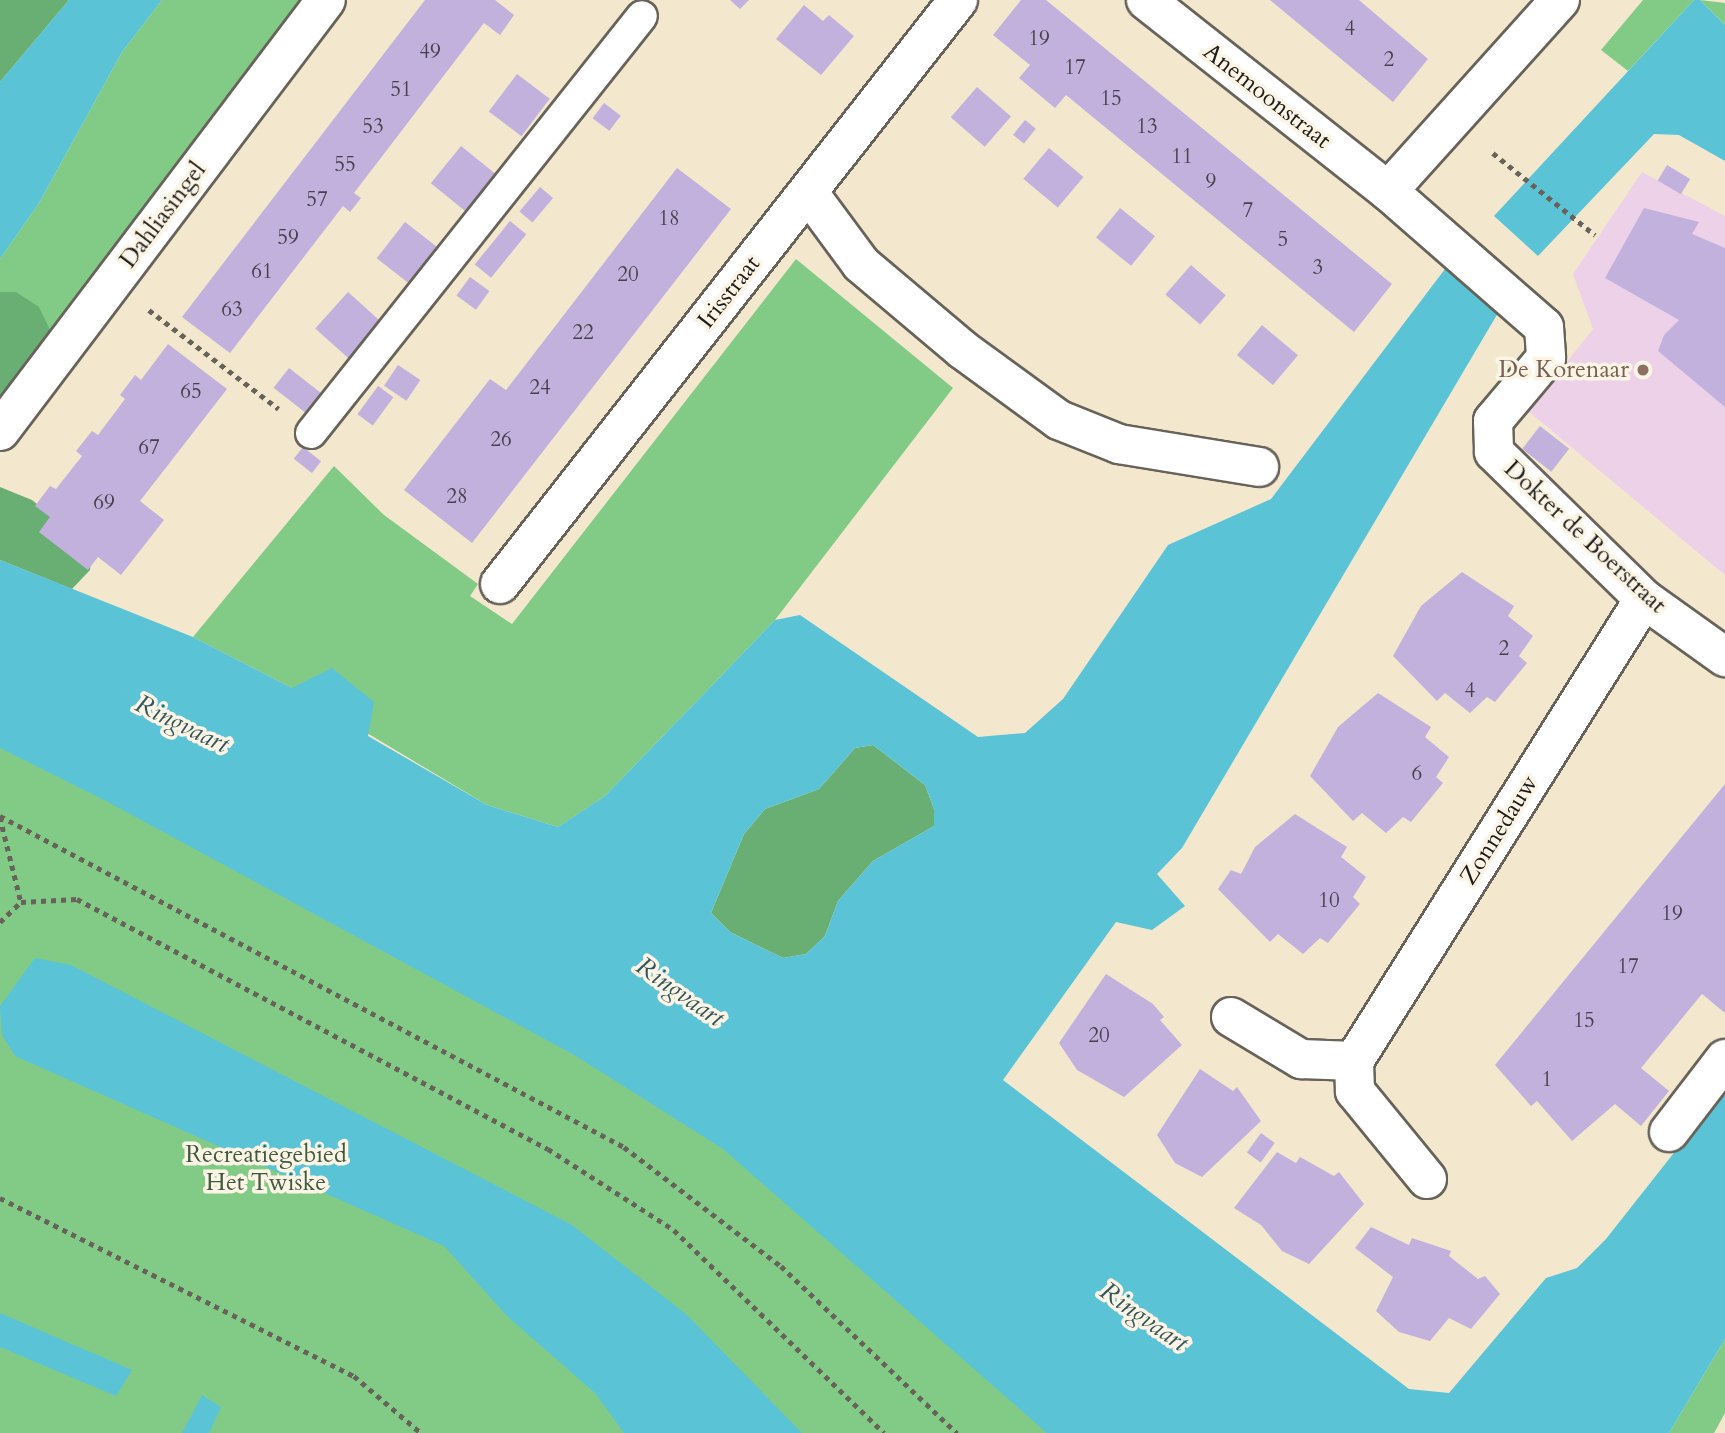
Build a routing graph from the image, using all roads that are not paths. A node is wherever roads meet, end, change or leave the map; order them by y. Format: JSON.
{"nodes":[{"id":1,"x":326,"y":0,"type":"edge"},
{"id":2,"x":958,"y":0,"type":"edge"},
{"id":3,"x":1146,"y":0,"type":"edge"},
{"id":4,"x":1560,"y":0,"type":"edge"},
{"id":5,"x":642,"y":16,"type":"dead end"},
{"id":6,"x":1388,"y":191,"type":"junction"},
{"id":7,"x":808,"y":192,"type":"junction"},
{"id":8,"x":0,"y":431,"type":"edge"},
{"id":9,"x":311,"y":433,"type":"road end"},
{"id":10,"x":1259,"y":467,"type":"dead end"},
{"id":11,"x":500,"y":584,"type":"dead end"},
{"id":12,"x":1644,"y":599,"type":"junction"},
{"id":13,"x":1725,"y":657,"type":"edge"},
{"id":14,"x":1231,"y":1017,"type":"dead end"},
{"id":15,"x":1725,"y":1059,"type":"edge"},
{"id":16,"x":1354,"y":1061,"type":"junction"},
{"id":17,"x":1669,"y":1132,"type":"dead end"},
{"id":18,"x":1427,"y":1179,"type":"dead end"}],
"edges":[{"from":1,"to":8,"type":"street","name":"Dahliasingel"},
{"from":2,"to":7,"type":"street","name":"Irisstraat"},
{"from":3,"to":6,"type":"street","name":"Anemoonstraat"},
{"from":4,"to":6,"type":"street"},
{"from":5,"to":9,"type":"lane"},
{"from":6,"to":12,"type":"street","name":"Dokter de Boerstraat"},
{"from":7,"to":10,"type":"street"},
{"from":7,"to":11,"type":"street","name":"Irisstraat"},
{"from":12,"to":13,"type":"street","name":"Dokter de Boerstraat"},
{"from":12,"to":16,"type":"street","name":"Zonnedauw"},
{"from":14,"to":16,"type":"street"},
{"from":15,"to":17,"type":"street"},
{"from":16,"to":18,"type":"street"}]}
